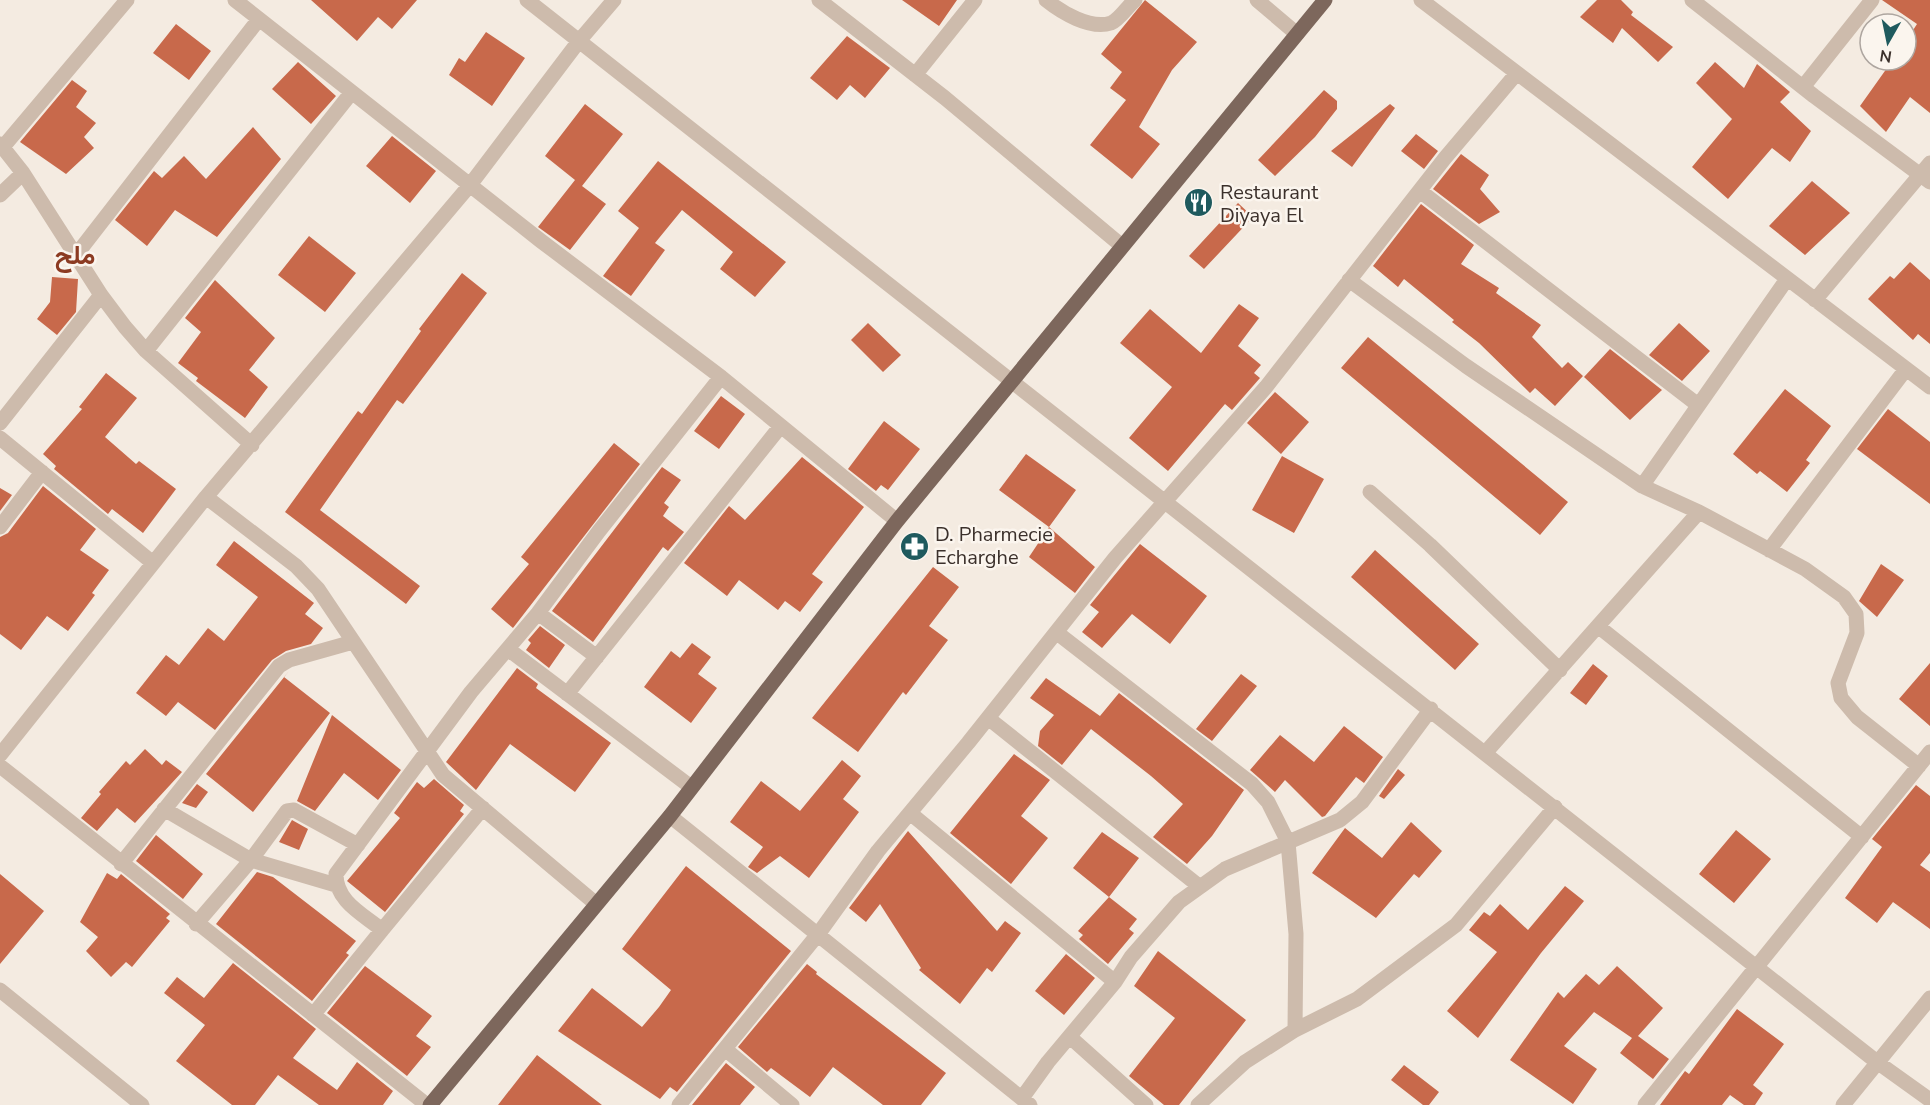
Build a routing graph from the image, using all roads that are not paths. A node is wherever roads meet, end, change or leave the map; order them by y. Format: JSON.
{"nodes":[{"id":1,"x":127,"y":0,"type":"edge"},
{"id":2,"x":235,"y":0,"type":"edge"},
{"id":3,"x":527,"y":0,"type":"edge"},
{"id":4,"x":614,"y":0,"type":"edge"},
{"id":5,"x":975,"y":0,"type":"edge"},
{"id":6,"x":1046,"y":0,"type":"edge"},
{"id":7,"x":1134,"y":0,"type":"edge"},
{"id":8,"x":1257,"y":0,"type":"edge"},
{"id":9,"x":1325,"y":0,"type":"edge"},
{"id":10,"x":1421,"y":0,"type":"edge"},
{"id":11,"x":1692,"y":0,"type":"edge"},
{"id":12,"x":1718,"y":0,"type":"edge"},
{"id":13,"x":1872,"y":0,"type":"edge"},
{"id":14,"x":822,"y":1,"type":"edge"},
{"id":15,"x":1708,"y":12,"type":"junction"},
{"id":16,"x":259,"y":19,"type":"junction"},
{"id":17,"x":1297,"y":34,"type":"junction"},
{"id":18,"x":579,"y":41,"type":"junction"},
{"id":19,"x":1517,"y":73,"type":"junction"},
{"id":20,"x":915,"y":75,"type":"junction"},
{"id":21,"x":1803,"y":87,"type":"junction"},
{"id":22,"x":352,"y":92,"type":"junction"},
{"id":23,"x":2,"y":145,"type":"edge"},
{"id":24,"x":23,"y":173,"type":"junction"},
{"id":25,"x":1927,"y":173,"type":"edge"},
{"id":26,"x":470,"y":185,"type":"junction"},
{"id":27,"x":1420,"y":190,"type":"junction"},
{"id":28,"x":0,"y":195,"type":"edge"},
{"id":29,"x":1122,"y":246,"type":"junction"},
{"id":30,"x":76,"y":255,"type":"junction"},
{"id":31,"x":1787,"y":279,"type":"junction"},
{"id":32,"x":1349,"y":280,"type":"junction"},
{"id":33,"x":101,"y":296,"type":"junction"},
{"id":34,"x":1815,"y":300,"type":"junction"},
{"id":35,"x":146,"y":351,"type":"junction"},
{"id":36,"x":1906,"y":369,"type":"junction"},
{"id":37,"x":721,"y":377,"type":"junction"},
{"id":38,"x":1014,"y":380,"type":"junction"},
{"id":39,"x":1930,"y":387,"type":"edge"},
{"id":40,"x":1698,"y":405,"type":"junction"},
{"id":41,"x":0,"y":423,"type":"edge"},
{"id":42,"x":780,"y":427,"type":"junction"},
{"id":43,"x":0,"y":438,"type":"edge"},
{"id":44,"x":252,"y":445,"type":"junction"},
{"id":45,"x":42,"y":472,"type":"junction"},
{"id":46,"x":1642,"y":486,"type":"junction"},
{"id":47,"x":1370,"y":492,"type":"dead end"},
{"id":48,"x":206,"y":497,"type":"junction"},
{"id":49,"x":1166,"y":500,"type":"junction"},
{"id":50,"x":1699,"y":512,"type":"junction"},
{"id":51,"x":897,"y":522,"type":"junction"},
{"id":52,"x":0,"y":527,"type":"edge"},
{"id":53,"x":1769,"y":549,"type":"junction"},
{"id":54,"x":153,"y":563,"type":"junction"},
{"id":55,"x":538,"y":613,"type":"junction"},
{"id":56,"x":1599,"y":627,"type":"junction"},
{"id":57,"x":1056,"y":632,"type":"junction"},
{"id":58,"x":353,"y":642,"type":"junction"},
{"id":59,"x":508,"y":649,"type":"junction"},
{"id":60,"x":597,"y":657,"type":"junction"},
{"id":61,"x":1560,"y":670,"type":"junction"},
{"id":62,"x":567,"y":694,"type":"junction"},
{"id":63,"x":1431,"y":710,"type":"junction"},
{"id":64,"x":988,"y":718,"type":"junction"},
{"id":65,"x":1485,"y":752,"type":"junction"},
{"id":66,"x":1930,"y":752,"type":"edge"},
{"id":67,"x":428,"y":754,"type":"junction"},
{"id":68,"x":0,"y":755,"type":"edge"},
{"id":69,"x":0,"y":766,"type":"edge"},
{"id":70,"x":1919,"y":766,"type":"junction"},
{"id":71,"x":691,"y":787,"type":"junction"},
{"id":72,"x":1555,"y":807,"type":"junction"},
{"id":73,"x":483,"y":808,"type":"junction"},
{"id":74,"x":164,"y":809,"type":"junction"},
{"id":75,"x":910,"y":813,"type":"junction"},
{"id":76,"x":670,"y":816,"type":"junction"},
{"id":77,"x":1862,"y":837,"type":"junction"},
{"id":78,"x":1288,"y":842,"type":"junction"},
{"id":79,"x":358,"y":845,"type":"junction"},
{"id":80,"x":251,"y":860,"type":"junction"},
{"id":81,"x":121,"y":864,"type":"junction"},
{"id":82,"x":336,"y":885,"type":"junction"},
{"id":83,"x":1199,"y":886,"type":"junction"},
{"id":84,"x":595,"y":903,"type":"junction"},
{"id":85,"x":196,"y":924,"type":"junction"},
{"id":86,"x":382,"y":930,"type":"junction"},
{"id":87,"x":819,"y":933,"type":"junction"},
{"id":88,"x":1757,"y":967,"type":"junction"},
{"id":89,"x":1115,"y":982,"type":"junction"},
{"id":90,"x":0,"y":990,"type":"edge"},
{"id":91,"x":1930,"y":998,"type":"edge"},
{"id":92,"x":313,"y":1015,"type":"junction"},
{"id":93,"x":1295,"y":1030,"type":"junction"},
{"id":94,"x":1070,"y":1037,"type":"junction"},
{"id":95,"x":725,"y":1049,"type":"junction"},
{"id":96,"x":1877,"y":1062,"type":"junction"},
{"id":97,"x":1930,"y":1100,"type":"edge"},
{"id":98,"x":1026,"y":1102,"type":"edge"},
{"id":99,"x":142,"y":1105,"type":"edge"},
{"id":100,"x":429,"y":1105,"type":"edge"},
{"id":101,"x":680,"y":1105,"type":"edge"},
{"id":102,"x":792,"y":1105,"type":"edge"},
{"id":103,"x":1146,"y":1105,"type":"edge"},
{"id":104,"x":1198,"y":1105,"type":"edge"},
{"id":105,"x":1645,"y":1105,"type":"edge"},
{"id":106,"x":1843,"y":1105,"type":"edge"}],
"edges":[{"from":1,"to":23,"type":"street"},
{"from":2,"to":16,"type":"street"},
{"from":3,"to":18,"type":"street"},
{"from":4,"to":18,"type":"street"},
{"from":5,"to":20,"type":"street"},
{"from":6,"to":7,"type":"street"},
{"from":8,"to":17,"type":"street"},
{"from":9,"to":17,"type":"main road"},
{"from":10,"to":19,"type":"street"},
{"from":11,"to":15,"type":"street"},
{"from":12,"to":15,"type":"street"},
{"from":13,"to":21,"type":"street"},
{"from":14,"to":20,"type":"street"},
{"from":15,"to":21,"type":"street"},
{"from":16,"to":22,"type":"street"},
{"from":16,"to":30,"type":"street"},
{"from":17,"to":29,"type":"main road"},
{"from":18,"to":26,"type":"street"},
{"from":18,"to":38,"type":"street"},
{"from":19,"to":27,"type":"street"},
{"from":19,"to":31,"type":"street"},
{"from":20,"to":29,"type":"street"},
{"from":21,"to":25,"type":"street"},
{"from":22,"to":26,"type":"street"},
{"from":22,"to":35,"type":"street"},
{"from":23,"to":24,"type":"street"},
{"from":24,"to":28,"type":"street"},
{"from":24,"to":30,"type":"street"},
{"from":25,"to":34,"type":"street"},
{"from":26,"to":37,"type":"street"},
{"from":26,"to":44,"type":"street"},
{"from":27,"to":32,"type":"street"},
{"from":27,"to":40,"type":"street"},
{"from":29,"to":38,"type":"main road"},
{"from":30,"to":33,"type":"street"},
{"from":31,"to":34,"type":"street"},
{"from":31,"to":40,"type":"street"},
{"from":32,"to":46,"type":"street"},
{"from":32,"to":49,"type":"street"},
{"from":33,"to":35,"type":"street"},
{"from":33,"to":41,"type":"street"},
{"from":34,"to":36,"type":"street"},
{"from":35,"to":44,"type":"street"},
{"from":36,"to":39,"type":"street"},
{"from":36,"to":53,"type":"street"},
{"from":37,"to":42,"type":"street"},
{"from":37,"to":55,"type":"street"},
{"from":38,"to":49,"type":"street"},
{"from":38,"to":51,"type":"main road"},
{"from":40,"to":46,"type":"street"},
{"from":42,"to":51,"type":"street"},
{"from":42,"to":60,"type":"street"},
{"from":43,"to":45,"type":"street"},
{"from":44,"to":48,"type":"street"},
{"from":45,"to":52,"type":"street"},
{"from":45,"to":54,"type":"street"},
{"from":46,"to":50,"type":"street"},
{"from":47,"to":61,"type":"street"},
{"from":48,"to":54,"type":"street"},
{"from":48,"to":58,"type":"street"},
{"from":49,"to":57,"type":"street"},
{"from":49,"to":63,"type":"street"},
{"from":50,"to":53,"type":"street"},
{"from":50,"to":56,"type":"street"},
{"from":51,"to":71,"type":"main road"},
{"from":53,"to":70,"type":"street"},
{"from":54,"to":68,"type":"street"},
{"from":55,"to":59,"type":"street"},
{"from":55,"to":60,"type":"street"},
{"from":56,"to":61,"type":"street"},
{"from":56,"to":77,"type":"street"},
{"from":57,"to":64,"type":"street"},
{"from":57,"to":78,"type":"street"},
{"from":58,"to":67,"type":"street"},
{"from":58,"to":74,"type":"street"},
{"from":59,"to":62,"type":"street"},
{"from":59,"to":67,"type":"street"},
{"from":60,"to":62,"type":"street"},
{"from":61,"to":65,"type":"street"},
{"from":62,"to":71,"type":"street"},
{"from":63,"to":65,"type":"street"},
{"from":63,"to":78,"type":"street"},
{"from":64,"to":75,"type":"street"},
{"from":64,"to":83,"type":"street"},
{"from":65,"to":72,"type":"street"},
{"from":66,"to":70,"type":"street"},
{"from":67,"to":73,"type":"street"},
{"from":67,"to":79,"type":"street"},
{"from":69,"to":81,"type":"street"},
{"from":70,"to":77,"type":"street"},
{"from":71,"to":76,"type":"main road"},
{"from":72,"to":88,"type":"street"},
{"from":72,"to":93,"type":"street"},
{"from":73,"to":84,"type":"street"},
{"from":73,"to":86,"type":"street"},
{"from":74,"to":80,"type":"street"},
{"from":74,"to":81,"type":"street"},
{"from":75,"to":87,"type":"street"},
{"from":75,"to":89,"type":"street"},
{"from":76,"to":84,"type":"main road"},
{"from":76,"to":87,"type":"street"},
{"from":77,"to":88,"type":"street"},
{"from":78,"to":83,"type":"street"},
{"from":78,"to":93,"type":"street"},
{"from":79,"to":80,"type":"street"},
{"from":79,"to":82,"type":"street"},
{"from":80,"to":82,"type":"street"},
{"from":80,"to":85,"type":"street"},
{"from":81,"to":85,"type":"street"},
{"from":82,"to":86,"type":"street"},
{"from":83,"to":89,"type":"street"},
{"from":84,"to":100,"type":"main road"},
{"from":85,"to":92,"type":"street"},
{"from":86,"to":92,"type":"street"},
{"from":87,"to":95,"type":"street"},
{"from":87,"to":98,"type":"street"},
{"from":88,"to":96,"type":"street"},
{"from":88,"to":105,"type":"street"},
{"from":89,"to":94,"type":"street"},
{"from":90,"to":99,"type":"street"},
{"from":91,"to":96,"type":"street"},
{"from":92,"to":100,"type":"street"},
{"from":93,"to":104,"type":"street"},
{"from":94,"to":98,"type":"street"},
{"from":94,"to":103,"type":"street"},
{"from":95,"to":101,"type":"street"},
{"from":95,"to":102,"type":"street"},
{"from":96,"to":97,"type":"street"},
{"from":96,"to":106,"type":"street"}]}
